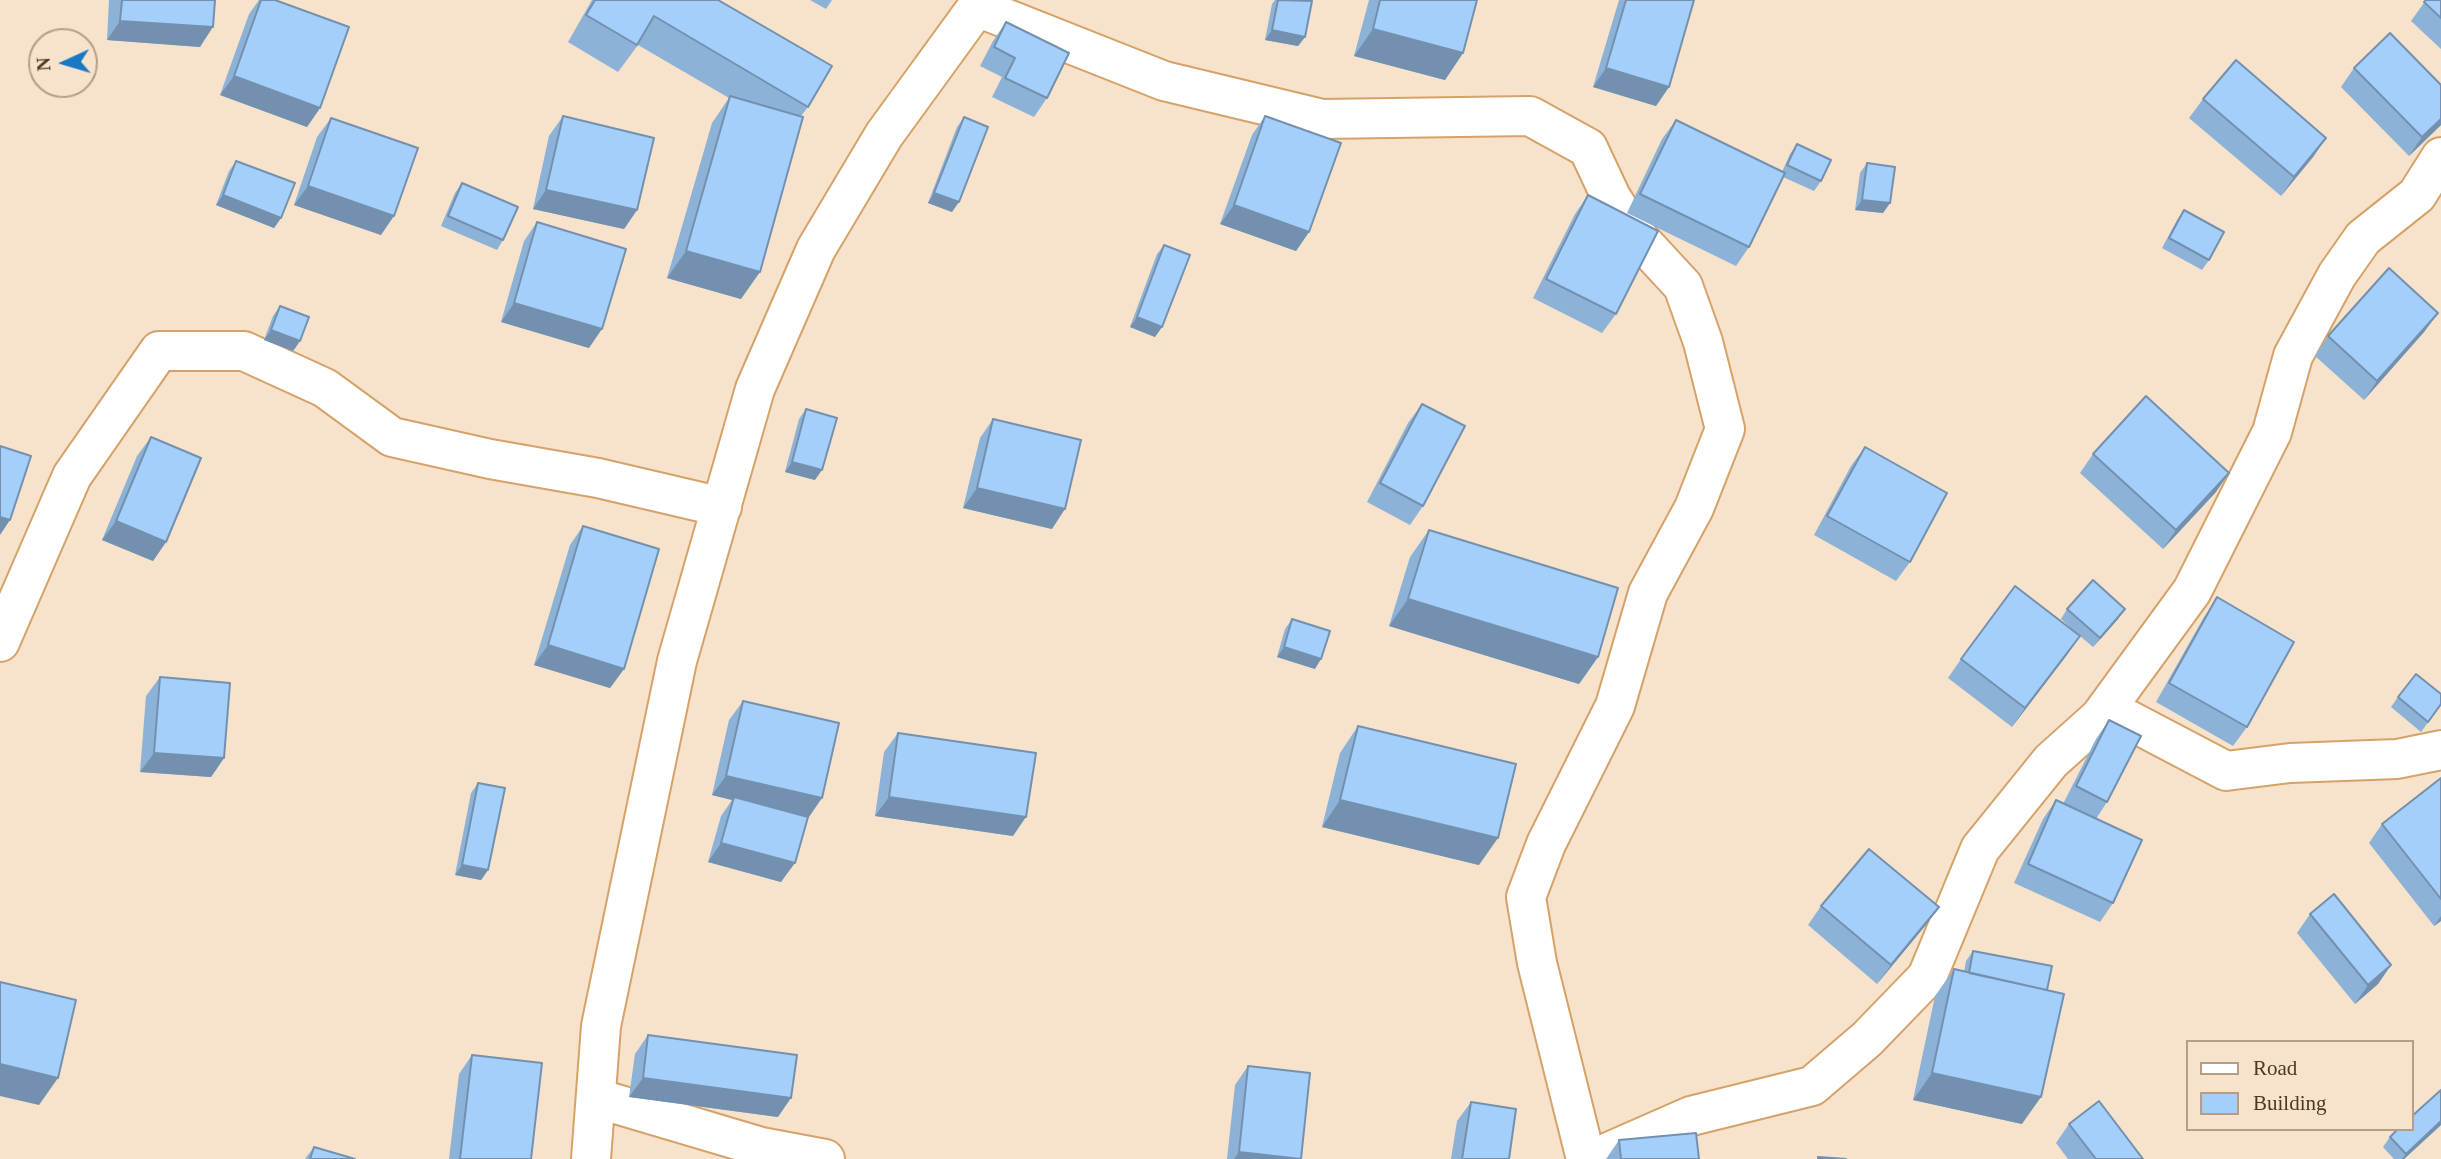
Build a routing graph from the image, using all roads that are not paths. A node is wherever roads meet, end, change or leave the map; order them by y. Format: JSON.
{"nodes":[{"id":1,"x":978,"y":3,"type":"edge"},
{"id":2,"x":2441,"y":157,"type":"edge"},
{"id":3,"x":722,"y":507,"type":"junction"},
{"id":4,"x":0,"y":642,"type":"edge"},
{"id":5,"x":2100,"y":717,"type":"junction"},
{"id":6,"x":2441,"y":750,"type":"edge"},
{"id":7,"x":596,"y":1098,"type":"junction"},
{"id":8,"x":591,"y":1159,"type":"edge"},
{"id":9,"x":825,"y":1159,"type":"edge"},
{"id":10,"x":1586,"y":1159,"type":"edge"},
{"id":11,"x":1593,"y":1159,"type":"edge"}],
"edges":[{"from":1,"to":3,"type":"street"},
{"from":1,"to":10,"type":"street"},
{"from":2,"to":5,"type":"street"},
{"from":3,"to":4,"type":"street"},
{"from":3,"to":7,"type":"street"},
{"from":5,"to":6,"type":"street"},
{"from":5,"to":11,"type":"street"},
{"from":7,"to":8,"type":"street"},
{"from":7,"to":9,"type":"street"}]}
